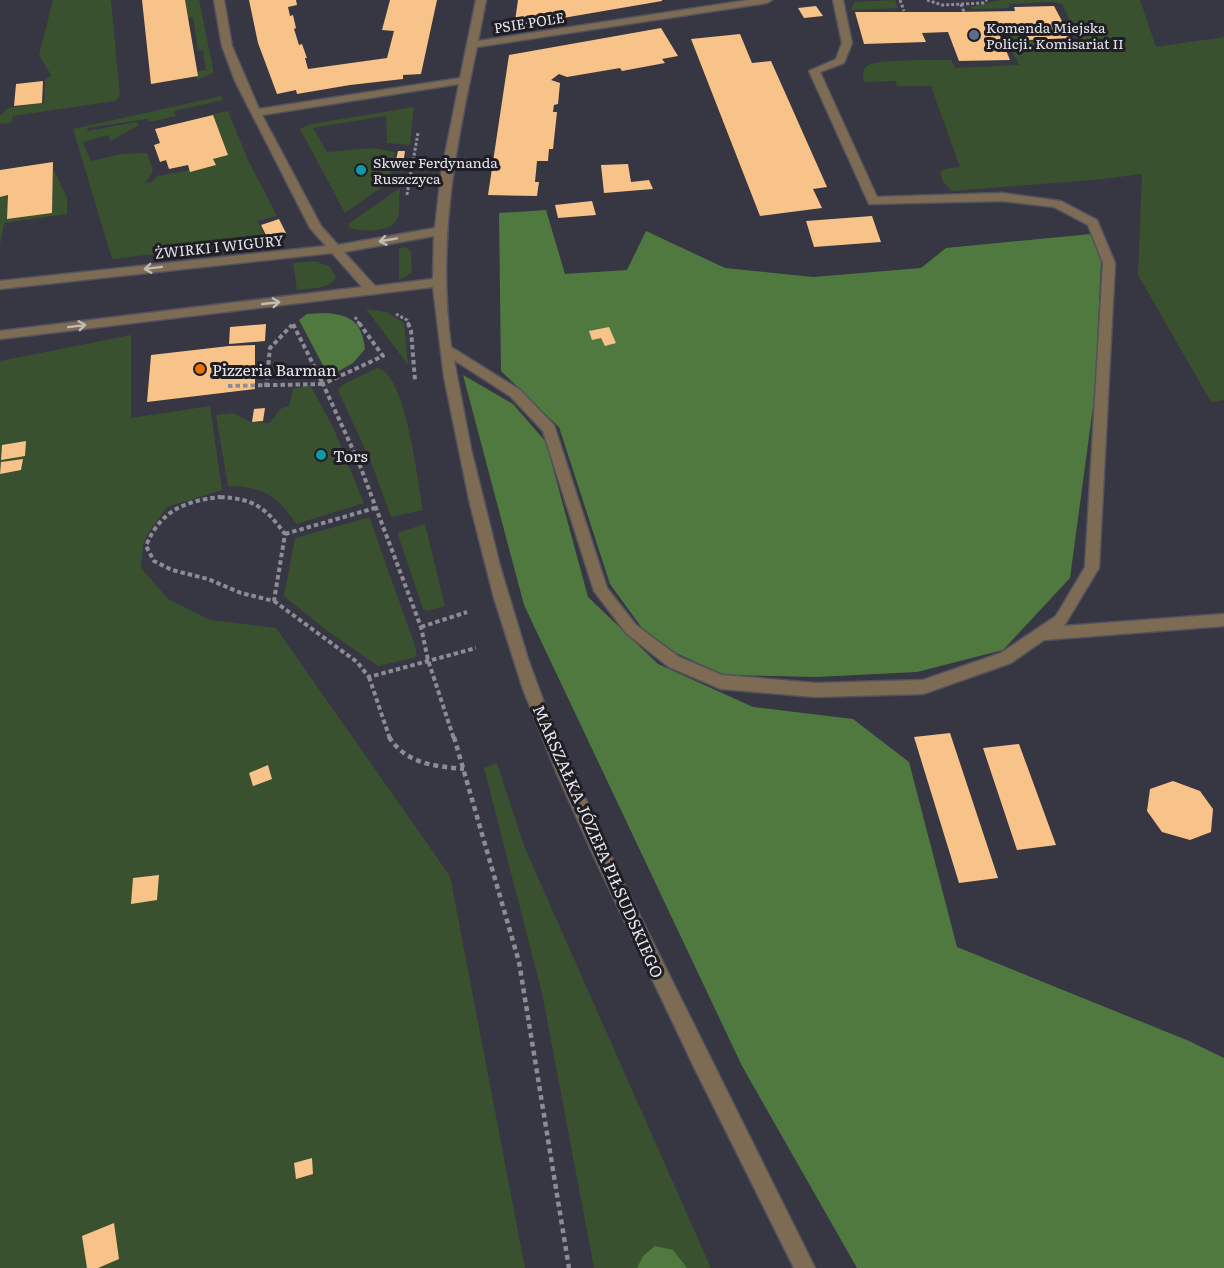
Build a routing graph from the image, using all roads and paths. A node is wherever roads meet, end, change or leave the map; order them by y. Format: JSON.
{"nodes":[{"id":1,"x":219,"y":0,"type":"edge"},
{"id":2,"x":481,"y":0,"type":"edge"},
{"id":3,"x":767,"y":0,"type":"edge"},
{"id":4,"x":838,"y":0,"type":"edge"},
{"id":5,"x":900,"y":0,"type":"edge"},
{"id":6,"x":927,"y":0,"type":"edge"},
{"id":7,"x":987,"y":0,"type":"edge"},
{"id":8,"x":961,"y":4,"type":"junction"},
{"id":9,"x":904,"y":11,"type":"dead end"},
{"id":10,"x":964,"y":12,"type":"dead end"},
{"id":11,"x":473,"y":45,"type":"junction"},
{"id":12,"x":465,"y":80,"type":"junction"},
{"id":13,"x":255,"y":113,"type":"junction"},
{"id":14,"x":418,"y":133,"type":"dead end"},
{"id":15,"x":407,"y":195,"type":"dead end"},
{"id":16,"x":440,"y":231,"type":"junction"},
{"id":17,"x":336,"y":249,"type":"junction"},
{"id":18,"x":439,"y":282,"type":"junction"},
{"id":19,"x":0,"y":285,"type":"edge"},
{"id":20,"x":372,"y":290,"type":"junction"},
{"id":21,"x":340,"y":293,"type":"junction"},
{"id":22,"x":390,"y":311,"type":"dead end"},
{"id":23,"x":291,"y":318,"type":"dead end"},
{"id":24,"x":293,"y":324,"type":"junction"},
{"id":25,"x":19,"y":333,"type":"junction"},
{"id":26,"x":0,"y":335,"type":"edge"},
{"id":27,"x":0,"y":346,"type":"edge"},
{"id":28,"x":447,"y":350,"type":"junction"},
{"id":29,"x":415,"y":381,"type":"dead end"},
{"id":30,"x":323,"y":384,"type":"junction"},
{"id":31,"x":228,"y":386,"type":"dead end"},
{"id":32,"x":266,"y":387,"type":"junction"},
{"id":33,"x":375,"y":508,"type":"junction"},
{"id":34,"x":285,"y":534,"type":"junction"},
{"id":35,"x":274,"y":602,"type":"junction"},
{"id":36,"x":467,"y":612,"type":"dead end"},
{"id":37,"x":1224,"y":620,"type":"edge"},
{"id":38,"x":421,"y":627,"type":"junction"},
{"id":39,"x":1040,"y":634,"type":"junction"},
{"id":40,"x":476,"y":648,"type":"dead end"},
{"id":41,"x":428,"y":660,"type":"junction"},
{"id":42,"x":369,"y":677,"type":"junction"},
{"id":43,"x":464,"y":769,"type":"junction"},
{"id":44,"x":569,"y":1268,"type":"edge"},
{"id":45,"x":805,"y":1268,"type":"edge"}],
"edges":[{"from":1,"to":13,"type":"street"},
{"from":2,"to":11,"type":"street","name":"MARSZAŁKA JÓZEFA PIŁSUDSKIEGO"},
{"from":3,"to":11,"type":"street","name":"PSIE POLE"},
{"from":4,"to":39,"type":"street"},
{"from":5,"to":9,"type":"path"},
{"from":6,"to":8,"type":"path"},
{"from":7,"to":8,"type":"path"},
{"from":8,"to":10,"type":"path"},
{"from":11,"to":12,"type":"street","name":"MARSZAŁKA JÓZEFA PIŁSUDSKIEGO"},
{"from":12,"to":13,"type":"street"},
{"from":12,"to":16,"type":"street","name":"MARSZAŁKA JÓZEFA PIŁSUDSKIEGO"},
{"from":13,"to":17,"type":"street"},
{"from":14,"to":15,"type":"path"},
{"from":16,"to":17,"type":"street","name":"ŻWIRKI I WIGURY","one_way":true},
{"from":16,"to":18,"type":"street","name":"MARSZAŁKA JÓZEFA PIŁSUDSKIEGO"},
{"from":17,"to":19,"type":"street","name":"ŻWIRKI I WIGURY","one_way":true},
{"from":17,"to":20,"type":"street"},
{"from":18,"to":20,"type":"street"},
{"from":18,"to":28,"type":"street","name":"MARSZAŁKA JÓZEFA PIŁSUDSKIEGO"},
{"from":20,"to":21,"type":"street"},
{"from":25,"to":21,"type":"street","one_way":true},
{"from":21,"to":30,"type":"path"},
{"from":22,"to":29,"type":"path"},
{"from":23,"to":24,"type":"path"},
{"from":24,"to":30,"type":"path"},
{"from":24,"to":32,"type":"path"},
{"from":25,"to":26,"type":"street"},
{"from":25,"to":27,"type":"street"},
{"from":28,"to":39,"type":"street"},
{"from":28,"to":45,"type":"street","name":"MARSZAŁKA JÓZEFA PIŁSUDSKIEGO"},
{"from":30,"to":32,"type":"path"},
{"from":30,"to":33,"type":"path"},
{"from":31,"to":32,"type":"path"},
{"from":33,"to":34,"type":"path"},
{"from":33,"to":38,"type":"path"},
{"from":34,"to":35,"type":"path"},
{"from":34,"to":35,"type":"path"},
{"from":35,"to":42,"type":"path"},
{"from":36,"to":38,"type":"path"},
{"from":37,"to":39,"type":"street"},
{"from":38,"to":41,"type":"path"},
{"from":40,"to":41,"type":"path"},
{"from":41,"to":42,"type":"path"},
{"from":41,"to":43,"type":"path"},
{"from":42,"to":43,"type":"path"},
{"from":43,"to":44,"type":"path"}]}
